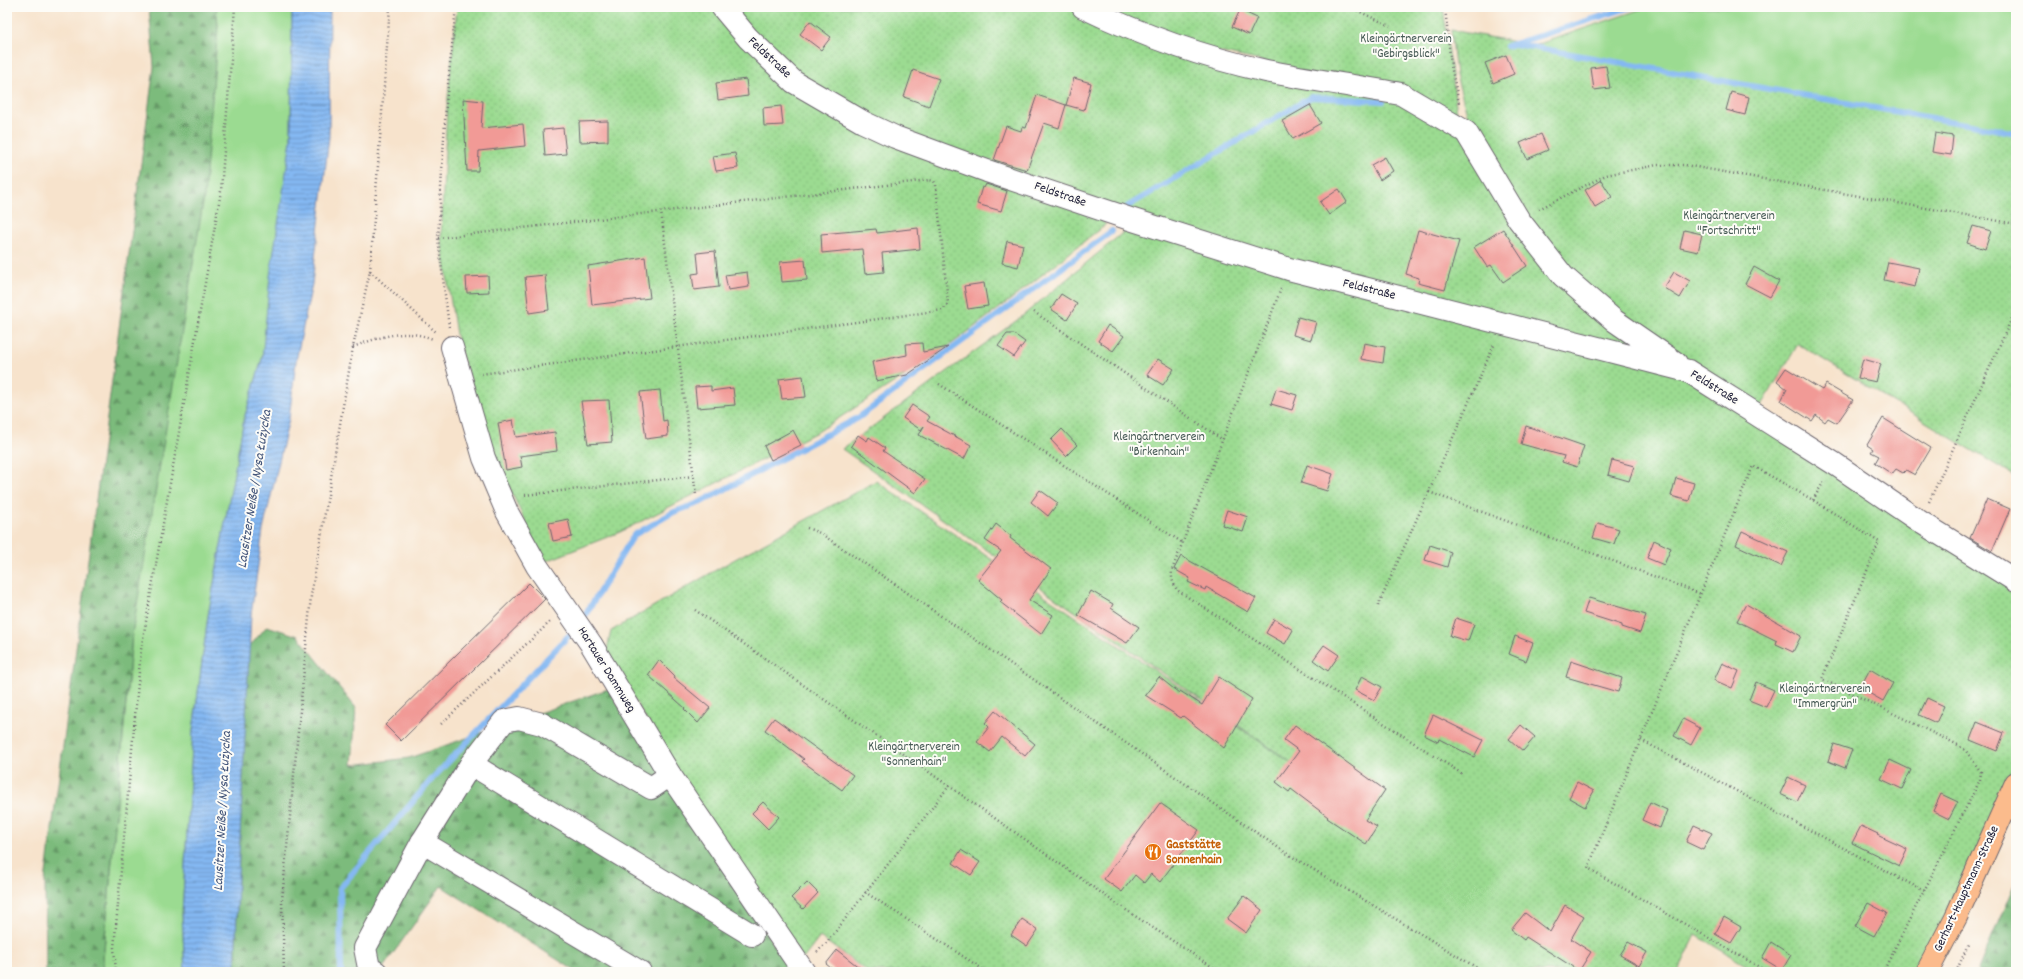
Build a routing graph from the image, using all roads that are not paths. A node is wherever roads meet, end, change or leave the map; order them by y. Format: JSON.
{"nodes":[{"id":1,"x":722,"y":7,"type":"edge"},
{"id":2,"x":1083,"y":7,"type":"edge"},
{"id":3,"x":452,"y":347,"type":"road end"},
{"id":4,"x":1688,"y":371,"type":"junction"},
{"id":5,"x":2016,"y":581,"type":"edge"},
{"id":6,"x":471,"y":764,"type":"junction"},
{"id":7,"x":670,"y":775,"type":"junction"},
{"id":8,"x":2016,"y":783,"type":"edge"},
{"id":9,"x":422,"y":842,"type":"junction"},
{"id":10,"x":752,"y":935,"type":"dead end"},
{"id":11,"x":803,"y":970,"type":"edge"},
{"id":12,"x":376,"y":972,"type":"edge"},
{"id":13,"x":640,"y":972,"type":"edge"},
{"id":14,"x":1927,"y":972,"type":"edge"}],
"edges":[{"from":1,"to":4,"type":"street","name":"Feldstraße"},
{"from":2,"to":4,"type":"street"},
{"from":3,"to":7,"type":"street","name":"Hartauer Dammweg"},
{"from":4,"to":5,"type":"street","name":"Feldstraße"},
{"from":6,"to":7,"type":"street"},
{"from":6,"to":9,"type":"street"},
{"from":6,"to":10,"type":"street"},
{"from":7,"to":11,"type":"street","name":"Hartauer Dammweg"},
{"from":8,"to":14,"type":"main road","name":"Gerhart-Hauptmann-Straße"},
{"from":9,"to":12,"type":"street"},
{"from":9,"to":13,"type":"street"}]}
